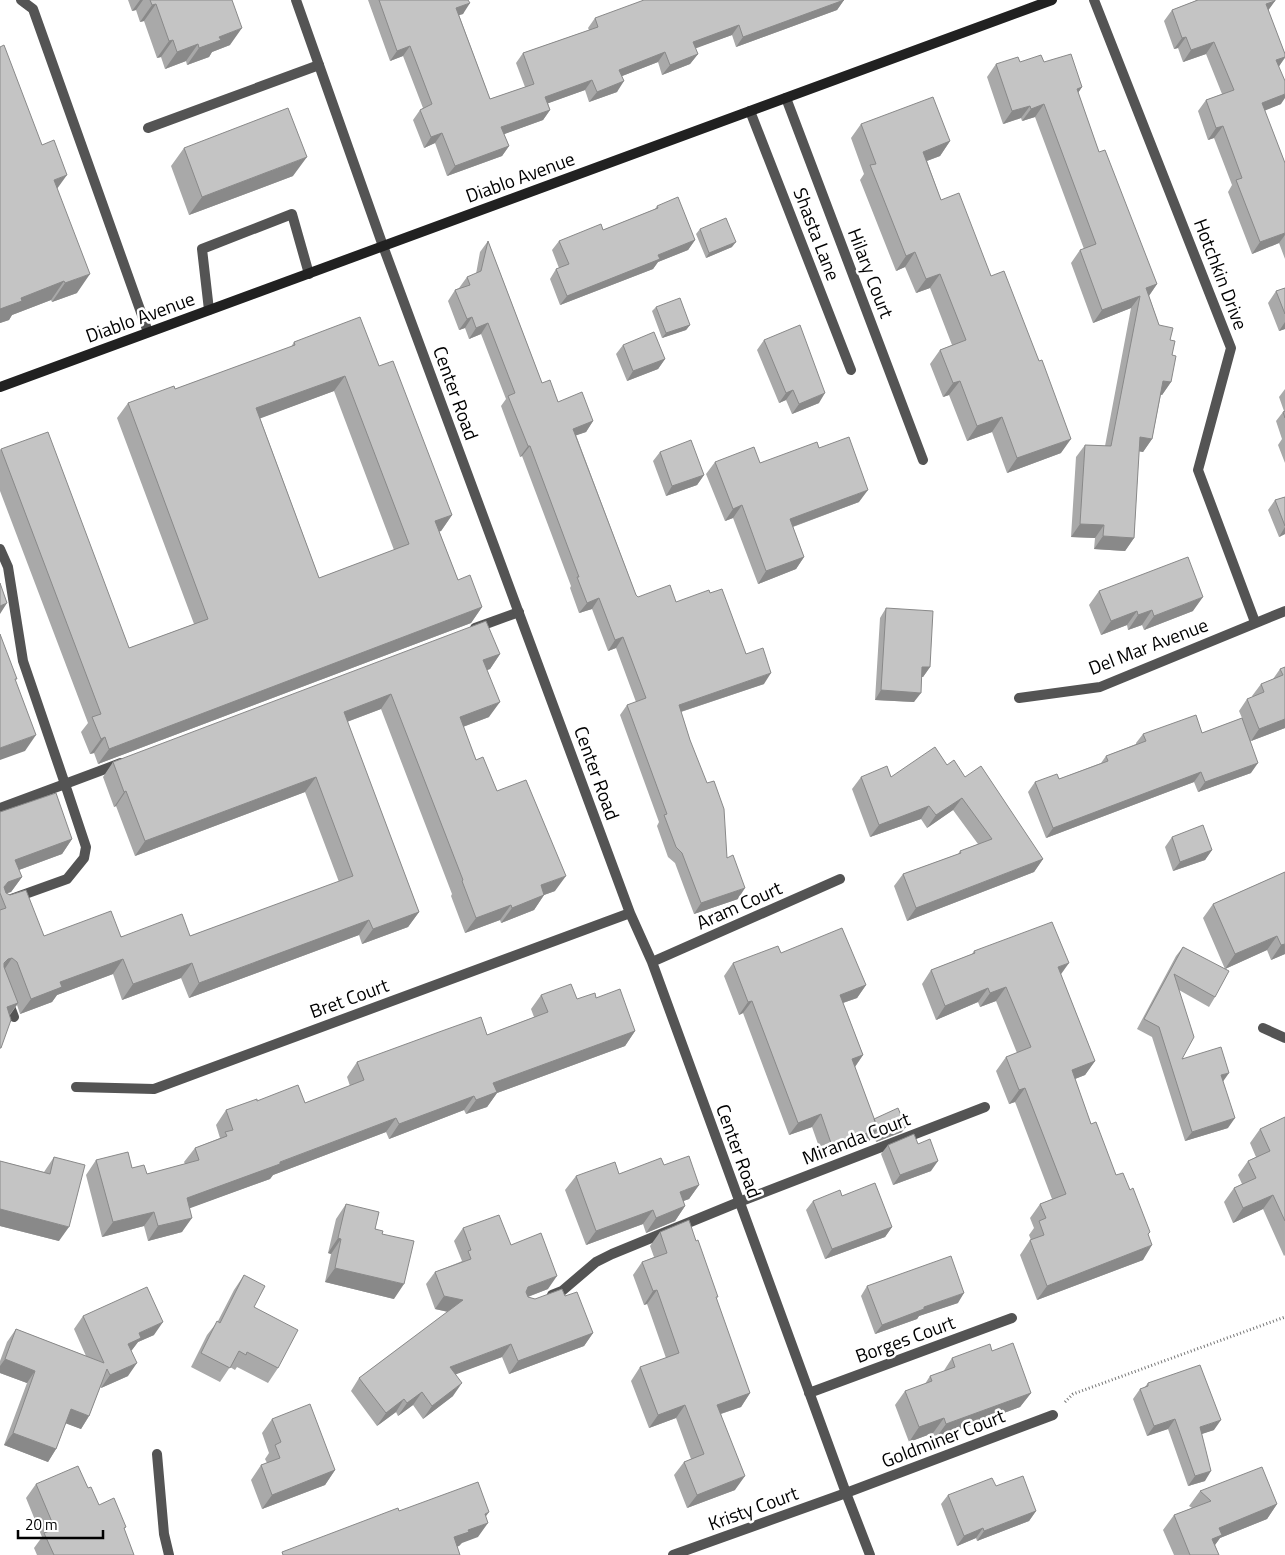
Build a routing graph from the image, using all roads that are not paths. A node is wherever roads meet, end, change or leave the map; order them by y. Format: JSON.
{"nodes":[{"id":1,"x":21,"y":0,"type":"edge"},
{"id":2,"x":296,"y":0,"type":"edge"},
{"id":3,"x":1052,"y":0,"type":"edge"},
{"id":4,"x":1094,"y":0,"type":"edge"},
{"id":5,"x":319,"y":65,"type":"junction"},
{"id":6,"x":786,"y":98,"type":"junction"},
{"id":7,"x":750,"y":111,"type":"junction"},
{"id":8,"x":148,"y":128,"type":"dead end"},
{"id":9,"x":383,"y":246,"type":"junction"},
{"id":10,"x":309,"y":274,"type":"junction"},
{"id":11,"x":209,"y":310,"type":"junction"},
{"id":12,"x":148,"y":332,"type":"junction"},
{"id":13,"x":851,"y":370,"type":"dead end"},
{"id":14,"x":0,"y":387,"type":"edge"},
{"id":15,"x":923,"y":460,"type":"dead end"},
{"id":16,"x":0,"y":549,"type":"edge"},
{"id":17,"x":1285,"y":611,"type":"edge"},
{"id":18,"x":519,"y":612,"type":"junction"},
{"id":19,"x":1256,"y":622,"type":"junction"},
{"id":20,"x":461,"y":633,"type":"edge"},
{"id":21,"x":1019,"y":698,"type":"dead end"},
{"id":22,"x":130,"y":760,"type":"edge"},
{"id":23,"x":65,"y":784,"type":"junction"},
{"id":24,"x":0,"y":808,"type":"edge"},
{"id":25,"x":840,"y":880,"type":"dead end"},
{"id":26,"x":0,"y":904,"type":"edge"},
{"id":27,"x":630,"y":913,"type":"junction"},
{"id":28,"x":652,"y":962,"type":"junction"},
{"id":29,"x":0,"y":980,"type":"edge"},
{"id":30,"x":14,"y":1017,"type":"edge"},
{"id":31,"x":1263,"y":1028,"type":"dead end"},
{"id":32,"x":1285,"y":1038,"type":"edge"},
{"id":33,"x":76,"y":1087,"type":"dead end"},
{"id":34,"x":985,"y":1107,"type":"dead end"},
{"id":35,"x":739,"y":1202,"type":"junction"},
{"id":36,"x":543,"y":1298,"type":"edge"},
{"id":37,"x":1012,"y":1318,"type":"dead end"},
{"id":38,"x":809,"y":1393,"type":"junction"},
{"id":39,"x":1053,"y":1415,"type":"road end"},
{"id":40,"x":157,"y":1454,"type":"dead end"},
{"id":41,"x":846,"y":1493,"type":"junction"},
{"id":42,"x":169,"y":1555,"type":"edge"},
{"id":43,"x":673,"y":1555,"type":"edge"},
{"id":44,"x":870,"y":1555,"type":"edge"}],
"edges":[{"from":1,"to":12,"type":"street"},
{"from":2,"to":5,"type":"street","name":"Center Road"},
{"from":3,"to":6,"type":"street","name":"Diablo Avenue"},
{"from":4,"to":19,"type":"street","name":"Hotchkin Drive"},
{"from":5,"to":8,"type":"street"},
{"from":5,"to":9,"type":"street","name":"Center Road"},
{"from":6,"to":7,"type":"street","name":"Diablo Avenue"},
{"from":6,"to":15,"type":"street","name":"Hilary Court"},
{"from":7,"to":9,"type":"street","name":"Diablo Avenue"},
{"from":7,"to":13,"type":"street","name":"Shasta Lane"},
{"from":9,"to":10,"type":"street","name":"Diablo Avenue"},
{"from":9,"to":18,"type":"street","name":"Center Road"},
{"from":10,"to":11,"type":"street","name":"Diablo Avenue"},
{"from":10,"to":11,"type":"street"},
{"from":11,"to":12,"type":"street","name":"Diablo Avenue"},
{"from":12,"to":14,"type":"street","name":"Diablo Avenue"},
{"from":16,"to":23,"type":"street"},
{"from":17,"to":19,"type":"street","name":"Del Mar Avenue"},
{"from":18,"to":20,"type":"street"},
{"from":18,"to":27,"type":"street","name":"Center Road"},
{"from":19,"to":21,"type":"street","name":"Del Mar Avenue"},
{"from":22,"to":23,"type":"street"},
{"from":23,"to":24,"type":"street"},
{"from":23,"to":26,"type":"street"},
{"from":25,"to":28,"type":"street","name":"Aram Court"},
{"from":27,"to":28,"type":"street","name":"Center Road"},
{"from":27,"to":33,"type":"street","name":"Bret Court"},
{"from":28,"to":35,"type":"street","name":"Center Road"},
{"from":29,"to":30,"type":"street"},
{"from":31,"to":32,"type":"street"},
{"from":34,"to":35,"type":"street","name":"Miranda Court"},
{"from":35,"to":36,"type":"street","name":"Miranda Court"},
{"from":35,"to":38,"type":"street","name":"Center Road"},
{"from":37,"to":38,"type":"street","name":"Borges Court"},
{"from":38,"to":41,"type":"street","name":"Center Road"},
{"from":39,"to":41,"type":"street","name":"Goldminer Court"},
{"from":40,"to":42,"type":"street"},
{"from":41,"to":43,"type":"street","name":"Kristy Court"},
{"from":41,"to":44,"type":"street","name":"Center Road"}]}
